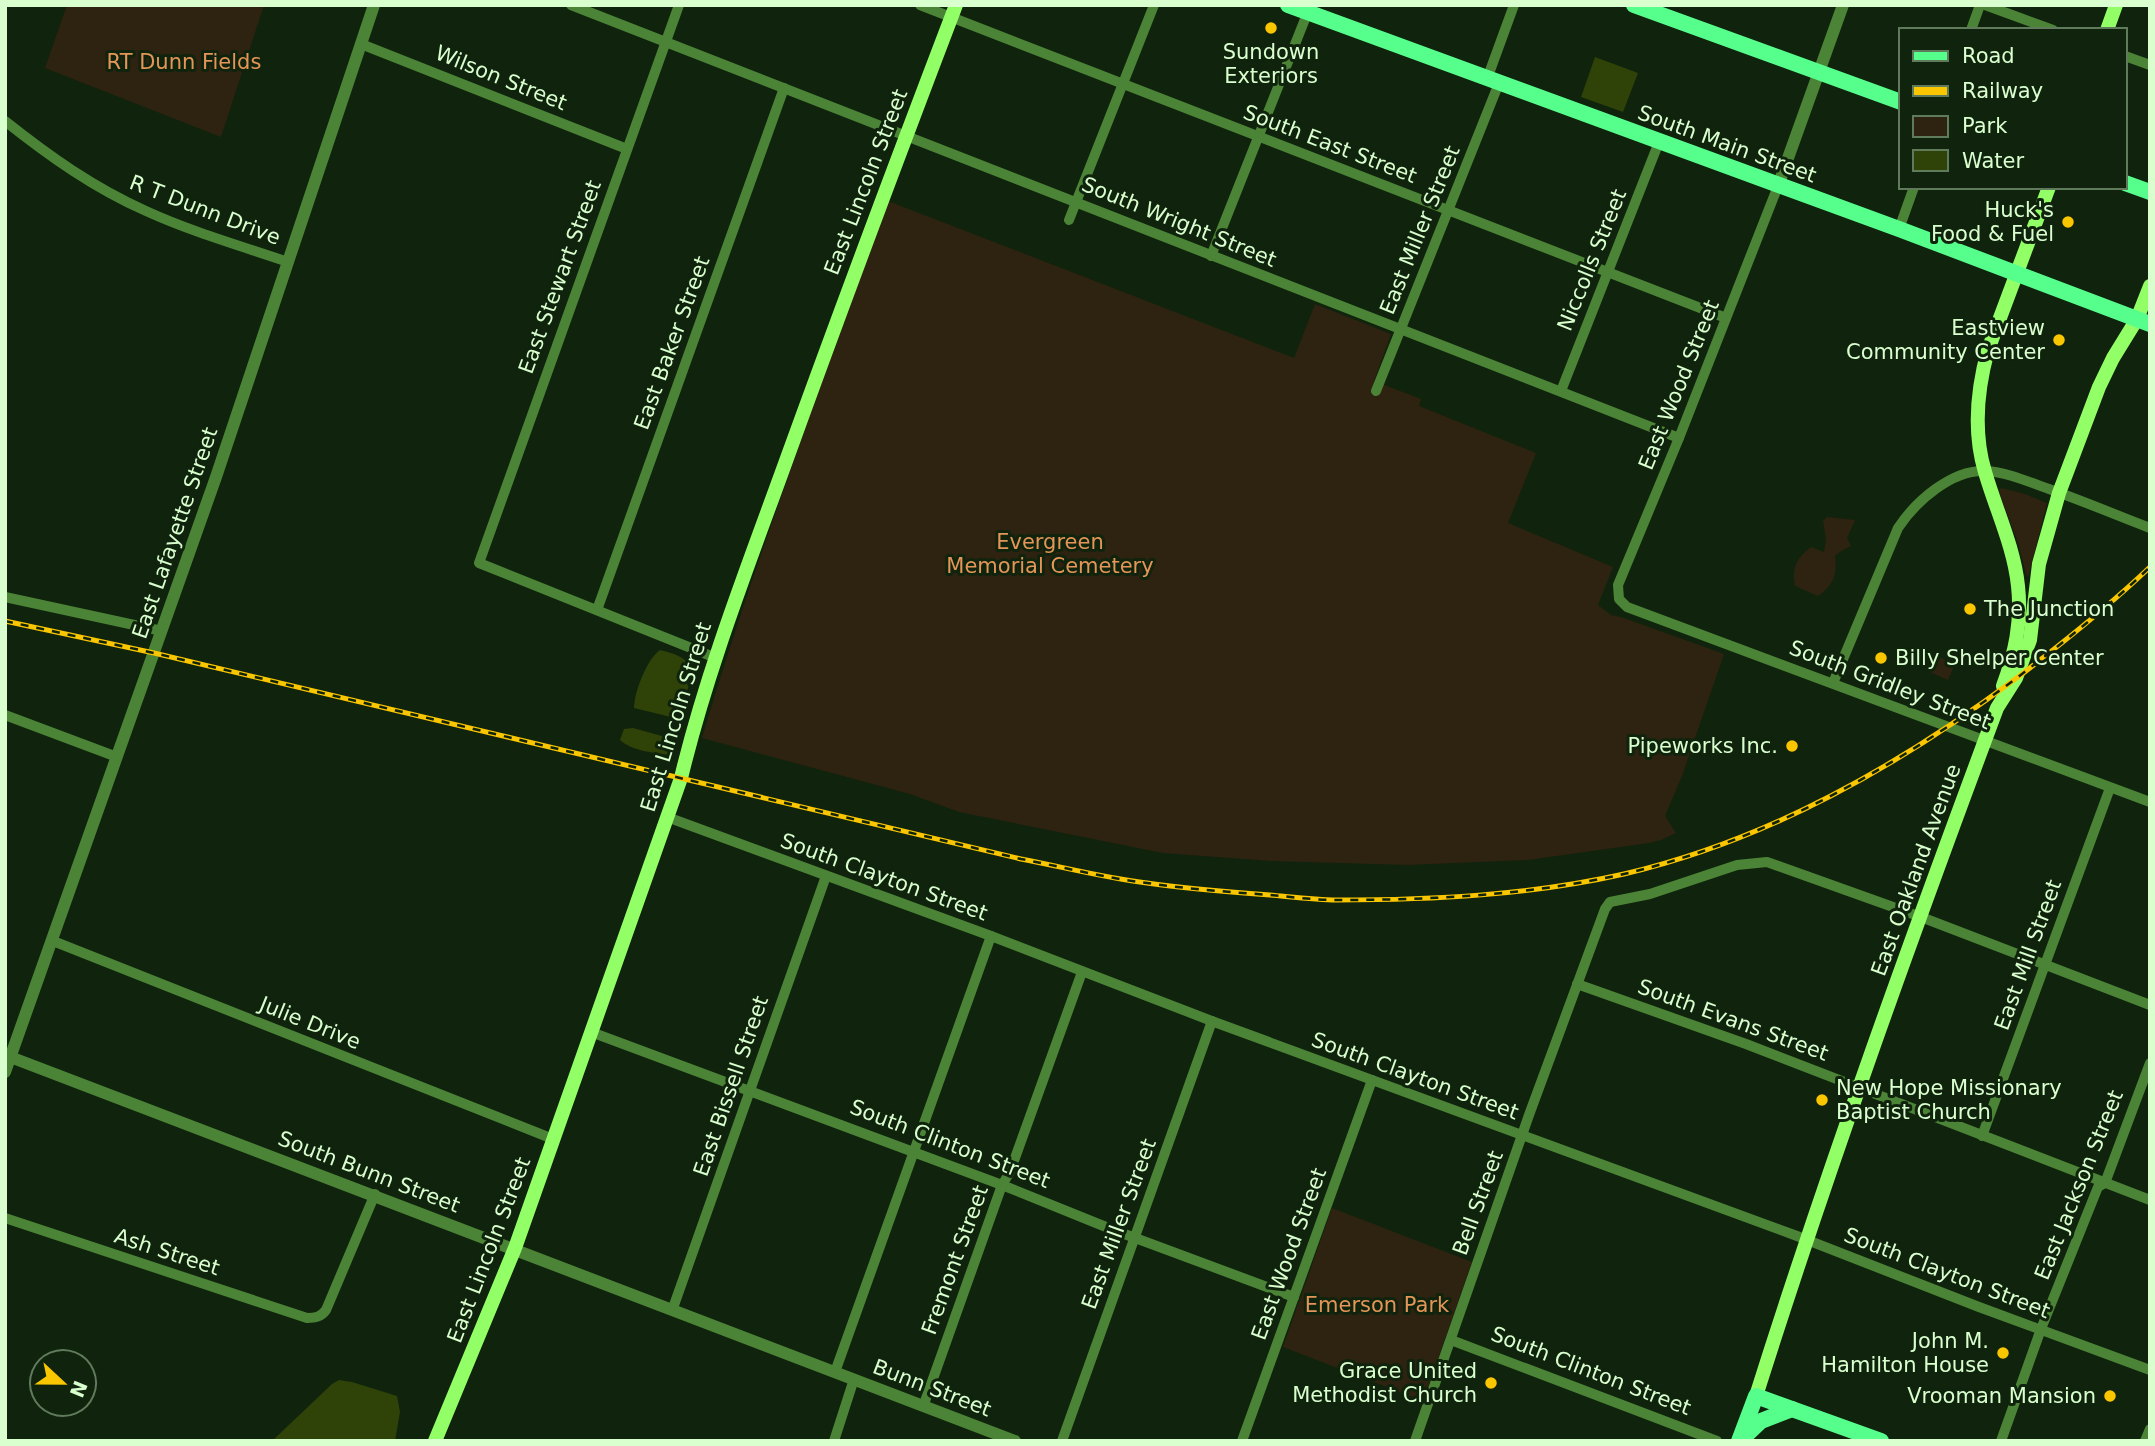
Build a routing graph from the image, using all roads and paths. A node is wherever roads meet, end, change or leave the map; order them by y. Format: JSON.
{"nodes":[{"id":1,"x":374,"y":5,"type":"edge"},
{"id":2,"x":571,"y":5,"type":"edge"},
{"id":3,"x":679,"y":5,"type":"edge"},
{"id":4,"x":920,"y":5,"type":"edge"},
{"id":5,"x":1154,"y":5,"type":"edge"},
{"id":6,"x":1288,"y":5,"type":"edge"},
{"id":7,"x":1514,"y":5,"type":"edge"},
{"id":8,"x":1634,"y":5,"type":"edge"},
{"id":9,"x":1843,"y":5,"type":"edge"},
{"id":10,"x":1982,"y":5,"type":"edge"},
{"id":11,"x":2116,"y":5,"type":"edge"},
{"id":12,"x":1309,"y":9,"type":"edge"},
{"id":13,"x":954,"y":11,"type":"edge"},
{"id":14,"x":1972,"y":28,"type":"edge"},
{"id":15,"x":2047,"y":28,"type":"edge"},
{"id":16,"x":2108,"y":28,"type":"edge"},
{"id":17,"x":664,"y":42,"type":"junction"},
{"id":18,"x":360,"y":44,"type":"junction"},
{"id":19,"x":2127,"y":57,"type":"edge"},
{"id":20,"x":2150,"y":65,"type":"edge"},
{"id":21,"x":1820,"y":72,"type":"junction"},
{"id":22,"x":1493,"y":81,"type":"junction"},
{"id":23,"x":1122,"y":84,"type":"junction"},
{"id":24,"x":784,"y":89,"type":"junction"},
{"id":25,"x":1899,"y":101,"type":"edge"},
{"id":26,"x":5,"y":121,"type":"edge"},
{"id":27,"x":905,"y":135,"type":"junction"},
{"id":28,"x":1258,"y":136,"type":"junction"},
{"id":29,"x":1659,"y":142,"type":"junction"},
{"id":30,"x":626,"y":149,"type":"junction"},
{"id":31,"x":2127,"y":184,"type":"edge"},
{"id":32,"x":1778,"y":186,"type":"junction"},
{"id":33,"x":1913,"y":189,"type":"edge"},
{"id":34,"x":2048,"y":189,"type":"edge"},
{"id":35,"x":2150,"y":192,"type":"edge"},
{"id":36,"x":1076,"y":201,"type":"junction"},
{"id":37,"x":1449,"y":210,"type":"junction"},
{"id":38,"x":1069,"y":220,"type":"dead end"},
{"id":39,"x":1899,"y":229,"type":"junction"},
{"id":40,"x":1211,"y":256,"type":"junction"},
{"id":41,"x":288,"y":262,"type":"junction"},
{"id":42,"x":1608,"y":273,"type":"junction"},
{"id":43,"x":2018,"y":274,"type":"junction"},
{"id":44,"x":2150,"y":286,"type":"edge"},
{"id":45,"x":1726,"y":318,"type":"junction"},
{"id":46,"x":2145,"y":322,"type":"edge"},
{"id":47,"x":1401,"y":329,"type":"junction"},
{"id":48,"x":1376,"y":391,"type":"dead end"},
{"id":49,"x":1561,"y":391,"type":"junction"},
{"id":50,"x":1679,"y":438,"type":"junction"},
{"id":51,"x":1984,"y":471,"type":"junction"},
{"id":52,"x":2059,"y":493,"type":"junction"},
{"id":53,"x":2150,"y":528,"type":"edge"},
{"id":54,"x":5,"y":597,"type":"edge"},
{"id":55,"x":1619,"y":599,"type":"joint"},
{"id":56,"x":597,"y":610,"type":"junction"},
{"id":57,"x":162,"y":631,"type":"junction"},
{"id":58,"x":716,"y":658,"type":"junction"},
{"id":59,"x":1833,"y":684,"type":"junction"},
{"id":60,"x":1997,"y":708,"type":"junction"},
{"id":61,"x":5,"y":715,"type":"edge"},
{"id":62,"x":1984,"y":741,"type":"junction"},
{"id":63,"x":117,"y":757,"type":"junction"},
{"id":64,"x":2110,"y":788,"type":"junction"},
{"id":65,"x":2150,"y":802,"type":"edge"},
{"id":66,"x":667,"y":817,"type":"junction"},
{"id":67,"x":826,"y":876,"type":"junction"},
{"id":68,"x":1921,"y":917,"type":"junction"},
{"id":69,"x":990,"y":936,"type":"junction"},
{"id":70,"x":53,"y":941,"type":"junction"},
{"id":71,"x":2044,"y":965,"type":"junction"},
{"id":72,"x":1082,"y":972,"type":"junction"},
{"id":73,"x":1577,"y":984,"type":"junction"},
{"id":74,"x":2150,"y":1005,"type":"edge"},
{"id":75,"x":1212,"y":1021,"type":"junction"},
{"id":76,"x":591,"y":1032,"type":"junction"},
{"id":77,"x":8,"y":1056,"type":"edge"},
{"id":78,"x":2150,"y":1063,"type":"edge"},
{"id":79,"x":5,"y":1072,"type":"edge"},
{"id":80,"x":1372,"y":1080,"type":"junction"},
{"id":81,"x":1860,"y":1088,"type":"junction"},
{"id":82,"x":750,"y":1091,"type":"junction"},
{"id":83,"x":1523,"y":1136,"type":"junction"},
{"id":84,"x":1982,"y":1136,"type":"junction"},
{"id":85,"x":554,"y":1139,"type":"junction"},
{"id":86,"x":914,"y":1152,"type":"junction"},
{"id":87,"x":2105,"y":1183,"type":"junction"},
{"id":88,"x":1002,"y":1185,"type":"junction"},
{"id":89,"x":375,"y":1194,"type":"junction"},
{"id":90,"x":2150,"y":1200,"type":"edge"},
{"id":91,"x":5,"y":1218,"type":"edge"},
{"id":92,"x":1135,"y":1236,"type":"junction"},
{"id":93,"x":1807,"y":1240,"type":"junction"},
{"id":94,"x":515,"y":1248,"type":"junction"},
{"id":95,"x":1294,"y":1297,"type":"junction"},
{"id":96,"x":673,"y":1308,"type":"junction"},
{"id":97,"x":2041,"y":1329,"type":"junction"},
{"id":98,"x":1451,"y":1340,"type":"junction"},
{"id":99,"x":2150,"y":1370,"type":"edge"},
{"id":100,"x":835,"y":1372,"type":"junction"},
{"id":101,"x":854,"y":1379,"type":"junction"},
{"id":102,"x":1756,"y":1396,"type":"junction"},
{"id":103,"x":924,"y":1404,"type":"junction"},
{"id":104,"x":1792,"y":1409,"type":"junction"},
{"id":105,"x":2150,"y":1429,"type":"edge"},
{"id":106,"x":1875,"y":1440,"type":"edge"},
{"id":107,"x":435,"y":1441,"type":"edge"},
{"id":108,"x":834,"y":1441,"type":"edge"},
{"id":109,"x":1015,"y":1441,"type":"edge"},
{"id":110,"x":1062,"y":1441,"type":"edge"},
{"id":111,"x":1242,"y":1441,"type":"edge"},
{"id":112,"x":1415,"y":1441,"type":"edge"},
{"id":113,"x":1717,"y":1441,"type":"edge"},
{"id":114,"x":1740,"y":1441,"type":"edge"},
{"id":115,"x":2001,"y":1441,"type":"edge"},
{"id":116,"x":2145,"y":1441,"type":"edge"}],
"edges":[{"from":1,"to":18,"type":"street","name":"East Lafayette Street"},
{"from":2,"to":17,"type":"street","name":"South Wright Street"},
{"from":3,"to":17,"type":"street","name":"East Stewart Street"},
{"from":4,"to":13,"type":"street","name":"South East Street"},
{"from":5,"to":23,"type":"street"},
{"from":6,"to":12,"type":"main road","name":"South Main Street"},
{"from":7,"to":22,"type":"street","name":"East Miller Street"},
{"from":8,"to":21,"type":"main road"},
{"from":9,"to":21,"type":"street"},
{"from":10,"to":14,"type":"street"},
{"from":10,"to":15,"type":"street"},
{"from":11,"to":16,"type":"main road"},
{"from":12,"to":22,"type":"main road","name":"South Main Street"},
{"from":12,"to":28,"type":"street"},
{"from":13,"to":23,"type":"street","name":"South East Street"},
{"from":13,"to":27,"type":"main road","name":"East Lincoln Street"},
{"from":17,"to":24,"type":"street","name":"South Wright Street"},
{"from":17,"to":30,"type":"street","name":"East Stewart Street"},
{"from":18,"to":30,"type":"street","name":"Wilson Street"},
{"from":18,"to":41,"type":"street","name":"East Lafayette Street"},
{"from":19,"to":20,"type":"street"},
{"from":21,"to":25,"type":"main road"},
{"from":21,"to":32,"type":"street"},
{"from":22,"to":29,"type":"main road","name":"South Main Street"},
{"from":22,"to":37,"type":"street","name":"East Miller Street"},
{"from":23,"to":28,"type":"street","name":"South East Street"},
{"from":23,"to":36,"type":"street"},
{"from":24,"to":27,"type":"street","name":"South Wright Street"},
{"from":24,"to":56,"type":"street","name":"East Baker Street"},
{"from":26,"to":41,"type":"street","name":"R T Dunn Drive"},
{"from":27,"to":36,"type":"street","name":"South Wright Street"},
{"from":27,"to":58,"type":"main road","name":"East Lincoln Street"},
{"from":28,"to":37,"type":"street","name":"South East Street"},
{"from":28,"to":40,"type":"street"},
{"from":29,"to":32,"type":"main road","name":"South Main Street"},
{"from":29,"to":42,"type":"street","name":"Niccolls Street"},
{"from":30,"to":56,"type":"street","name":"East Stewart Street"},
{"from":31,"to":35,"type":"main road"},
{"from":32,"to":39,"type":"main road","name":"South Main Street"},
{"from":32,"to":45,"type":"street","name":"East Wood Street"},
{"from":33,"to":39,"type":"street"},
{"from":34,"to":43,"type":"main road"},
{"from":36,"to":38,"type":"street"},
{"from":36,"to":40,"type":"street","name":"South Wright Street"},
{"from":37,"to":42,"type":"street","name":"South East Street"},
{"from":37,"to":47,"type":"street","name":"East Miller Street"},
{"from":39,"to":43,"type":"main road","name":"South Main Street"},
{"from":40,"to":47,"type":"street","name":"South Wright Street"},
{"from":41,"to":57,"type":"street","name":"East Lafayette Street"},
{"from":42,"to":45,"type":"street","name":"South East Street"},
{"from":42,"to":49,"type":"street","name":"Niccolls Street"},
{"from":43,"to":46,"type":"main road","name":"South Main Street"},
{"from":43,"to":51,"type":"main road"},
{"from":44,"to":46,"type":"main road","name":"East Oakland Avenue"},
{"from":45,"to":50,"type":"street","name":"East Wood Street"},
{"from":46,"to":52,"type":"main road","name":"East Oakland Avenue"},
{"from":47,"to":48,"type":"street","name":"East Miller Street"},
{"from":47,"to":49,"type":"street","name":"South Wright Street"},
{"from":49,"to":50,"type":"street","name":"South Wright Street"},
{"from":50,"to":55,"type":"street","name":"East Wood Street"},
{"from":51,"to":52,"type":"street"},
{"from":51,"to":59,"type":"street"},
{"from":51,"to":60,"type":"main road"},
{"from":52,"to":53,"type":"street"},
{"from":52,"to":60,"type":"main road","name":"East Oakland Avenue"},
{"from":54,"to":57,"type":"street"},
{"from":55,"to":59,"type":"street","name":"South Gridley Street"},
{"from":56,"to":58,"type":"street"},
{"from":57,"to":63,"type":"street","name":"East Lafayette Street"},
{"from":58,"to":66,"type":"main road","name":"East Lincoln Street"},
{"from":59,"to":62,"type":"street","name":"South Gridley Street"},
{"from":60,"to":62,"type":"main road","name":"East Oakland Avenue"},
{"from":61,"to":63,"type":"street"},
{"from":62,"to":64,"type":"street","name":"South Gridley Street"},
{"from":62,"to":68,"type":"main road","name":"East Oakland Avenue"},
{"from":63,"to":70,"type":"street","name":"East Lafayette Street"},
{"from":64,"to":65,"type":"street","name":"South Gridley Street"},
{"from":64,"to":71,"type":"street","name":"East Mill Street"},
{"from":66,"to":67,"type":"street","name":"South Clayton Street"},
{"from":66,"to":76,"type":"main road","name":"East Lincoln Street"},
{"from":67,"to":69,"type":"street","name":"South Clayton Street"},
{"from":67,"to":82,"type":"street","name":"East Bissell Street"},
{"from":68,"to":71,"type":"street"},
{"from":68,"to":73,"type":"street","name":"Bell Street"},
{"from":68,"to":81,"type":"main road","name":"East Oakland Avenue"},
{"from":69,"to":72,"type":"street","name":"South Clayton Street"},
{"from":69,"to":86,"type":"street"},
{"from":70,"to":77,"type":"street","name":"East Lafayette Street"},
{"from":70,"to":85,"type":"street","name":"Julie Drive"},
{"from":71,"to":74,"type":"street"},
{"from":71,"to":84,"type":"street","name":"East Mill Street"},
{"from":72,"to":75,"type":"street","name":"South Clayton Street"},
{"from":72,"to":88,"type":"street","name":"Fremont Street"},
{"from":73,"to":81,"type":"street","name":"South Evans Street"},
{"from":73,"to":83,"type":"street","name":"Bell Street"},
{"from":75,"to":80,"type":"street","name":"South Clayton Street"},
{"from":75,"to":92,"type":"street","name":"East Miller Street"},
{"from":76,"to":82,"type":"street","name":"South Clinton Street"},
{"from":76,"to":85,"type":"main road","name":"East Lincoln Street"},
{"from":77,"to":79,"type":"street","name":"East Lafayette Street"},
{"from":77,"to":89,"type":"street","name":"South Bunn Street"},
{"from":78,"to":87,"type":"street","name":"East Jackson Street"},
{"from":80,"to":83,"type":"street","name":"South Clayton Street"},
{"from":80,"to":95,"type":"street","name":"East Wood Street"},
{"from":81,"to":84,"type":"street","name":"South Evans Street"},
{"from":81,"to":93,"type":"main road","name":"East Oakland Avenue"},
{"from":82,"to":86,"type":"street","name":"South Clinton Street"},
{"from":82,"to":96,"type":"street","name":"East Bissell Street"},
{"from":83,"to":93,"type":"street","name":"South Clayton Street"},
{"from":83,"to":98,"type":"street","name":"Bell Street"},
{"from":84,"to":87,"type":"street","name":"South Evans Street"},
{"from":85,"to":94,"type":"main road","name":"East Lincoln Street"},
{"from":86,"to":88,"type":"street","name":"South Clinton Street"},
{"from":86,"to":100,"type":"street"},
{"from":87,"to":90,"type":"street","name":"South Evans Street"},
{"from":87,"to":97,"type":"street","name":"East Jackson Street"},
{"from":88,"to":92,"type":"street","name":"South Clinton Street"},
{"from":88,"to":103,"type":"street","name":"Fremont Street"},
{"from":89,"to":91,"type":"street","name":"Ash Street"},
{"from":89,"to":94,"type":"street","name":"South Bunn Street"},
{"from":92,"to":95,"type":"street","name":"South Clinton Street"},
{"from":92,"to":110,"type":"street","name":"East Miller Street"},
{"from":93,"to":97,"type":"street","name":"South Clayton Street"},
{"from":93,"to":102,"type":"main road","name":"East Oakland Avenue"},
{"from":94,"to":96,"type":"street","name":"South Bunn Street"},
{"from":94,"to":107,"type":"main road","name":"East Lincoln Street"},
{"from":95,"to":111,"type":"street","name":"East Wood Street"},
{"from":96,"to":100,"type":"street","name":"South Bunn Street"},
{"from":97,"to":99,"type":"street","name":"South Clayton Street"},
{"from":97,"to":115,"type":"street","name":"East Jackson Street"},
{"from":98,"to":112,"type":"street","name":"Bell Street"},
{"from":98,"to":113,"type":"street","name":"South Clinton Street"},
{"from":100,"to":101,"type":"street","name":"Bunn Street"},
{"from":101,"to":103,"type":"street","name":"Bunn Street"},
{"from":101,"to":108,"type":"street"},
{"from":102,"to":104,"type":"main road"},
{"from":102,"to":114,"type":"main road","name":"East Oakland Avenue"},
{"from":103,"to":109,"type":"street","name":"Bunn Street"},
{"from":104,"to":106,"type":"main road"},
{"from":104,"to":114,"type":"main road"},
{"from":105,"to":116,"type":"street"}]}
